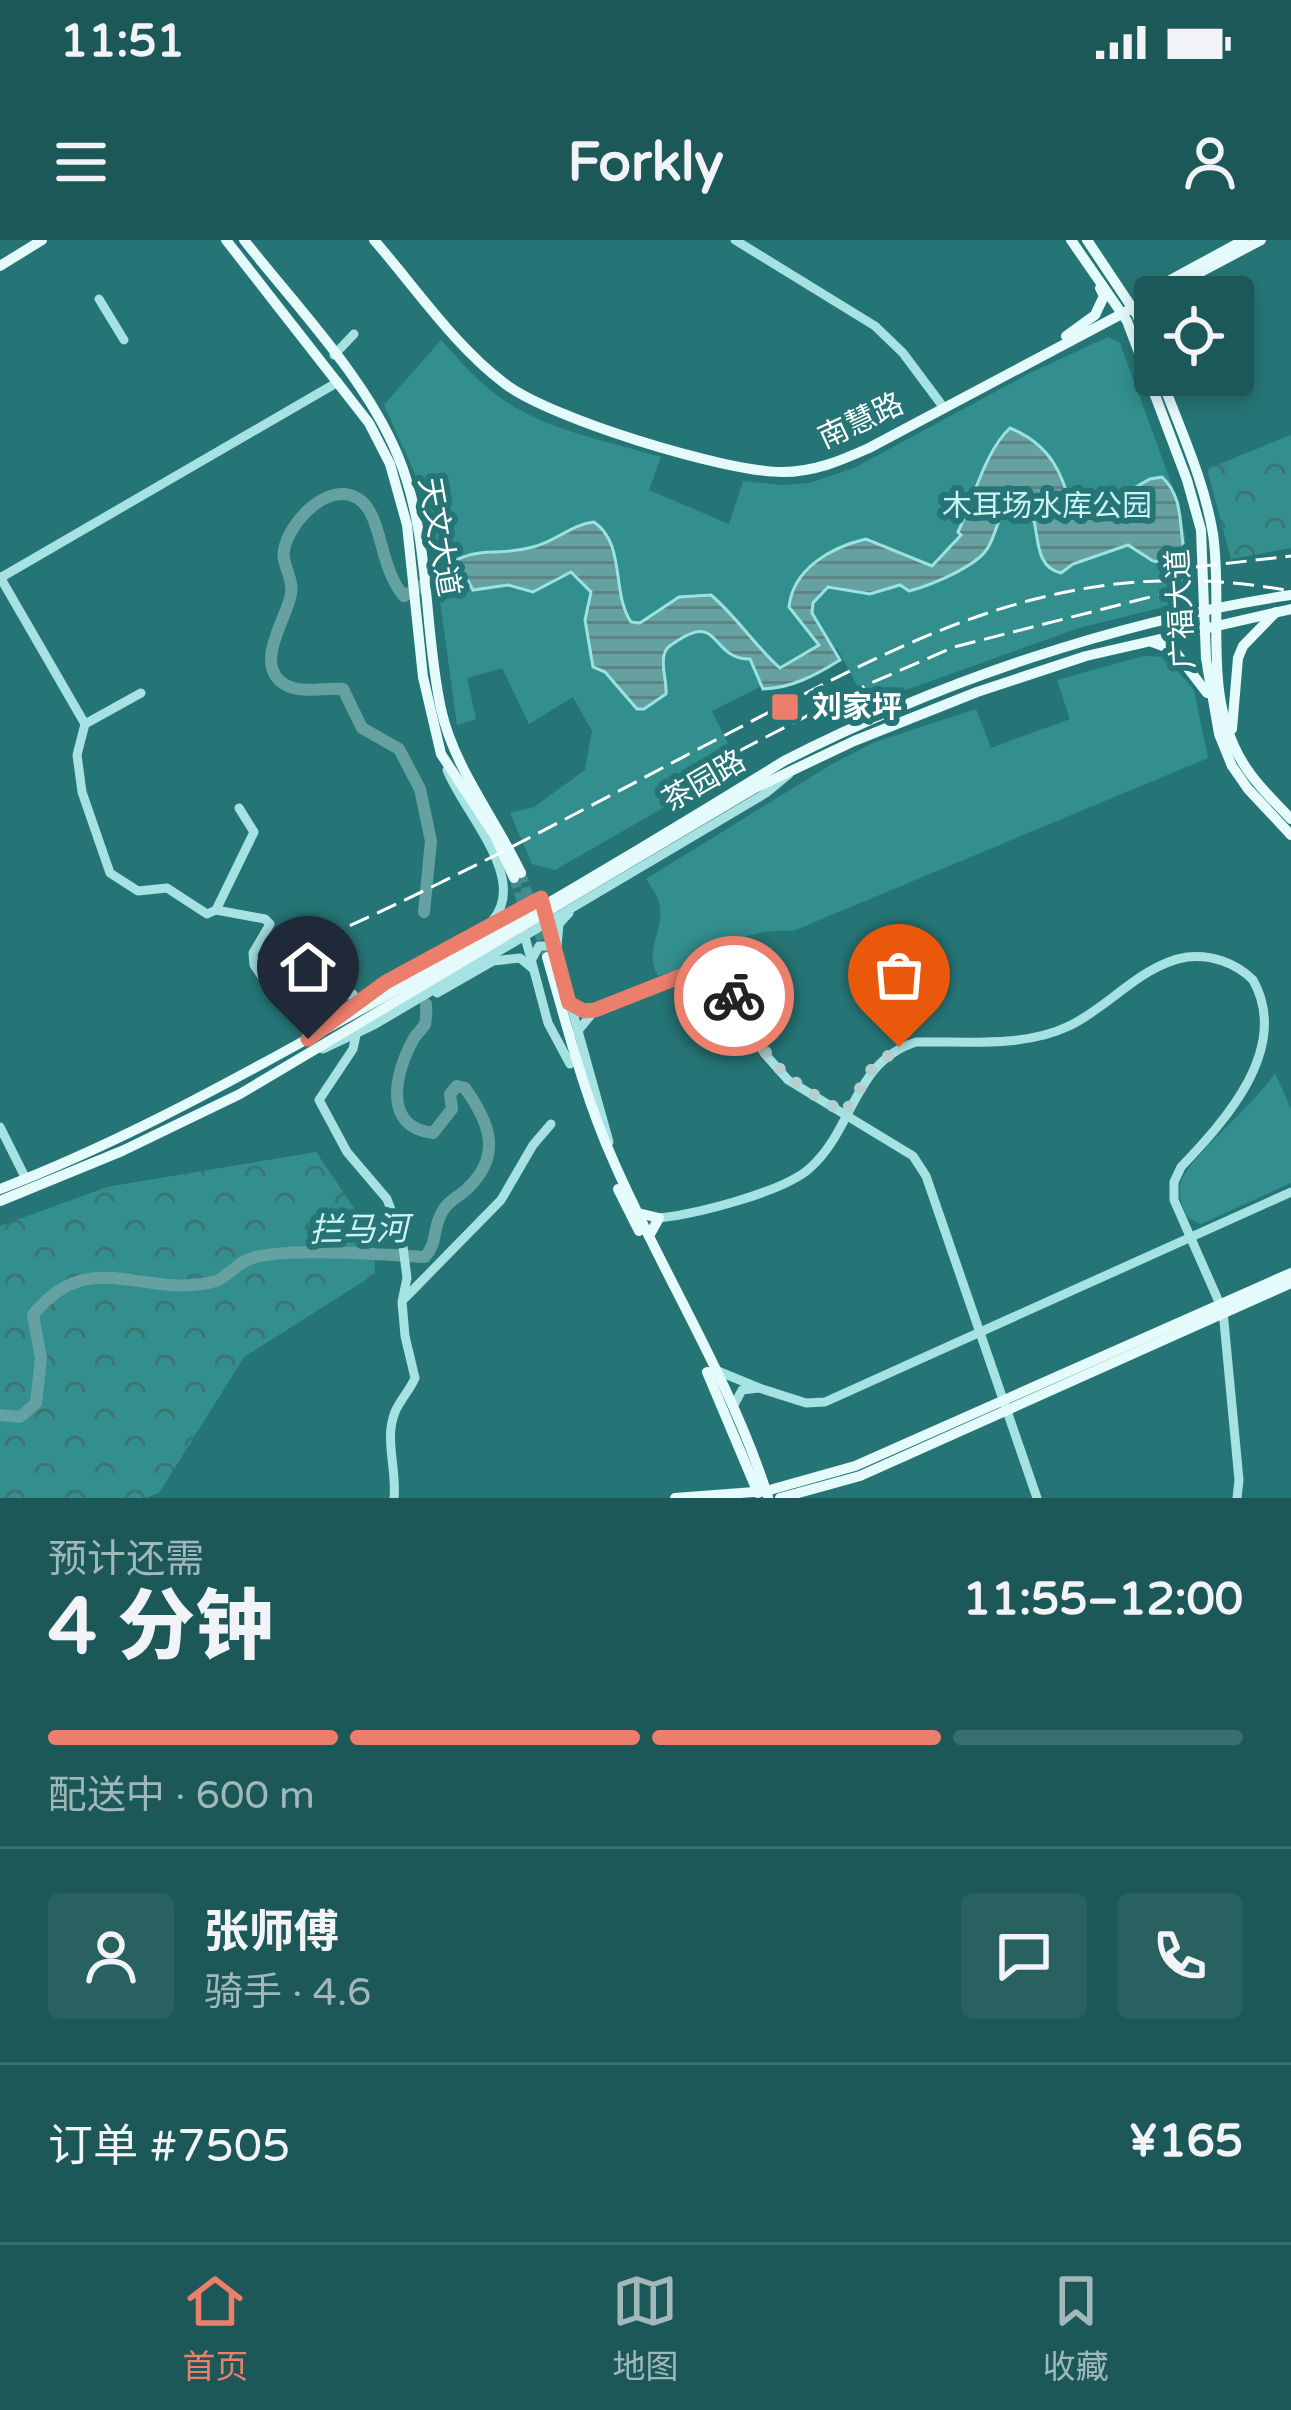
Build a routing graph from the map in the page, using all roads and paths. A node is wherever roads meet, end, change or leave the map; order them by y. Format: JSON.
{"nodes":[{"id":1,"x":29,"y":240,"type":"edge"},
{"id":2,"x":42,"y":240,"type":"edge"},
{"id":3,"x":226,"y":240,"type":"edge"},
{"id":4,"x":244,"y":240,"type":"edge"},
{"id":5,"x":379,"y":240,"type":"edge"},
{"id":6,"x":735,"y":240,"type":"edge"},
{"id":7,"x":1071,"y":240,"type":"edge"},
{"id":8,"x":1087,"y":240,"type":"edge"},
{"id":9,"x":1244,"y":240,"type":"edge"},
{"id":10,"x":1261,"y":240,"type":"edge"},
{"id":11,"x":1094,"y":259,"type":"junction"},
{"id":12,"x":0,"y":261,"type":"edge"},
{"id":13,"x":1187,"y":276,"type":"edge"},
{"id":14,"x":1192,"y":276,"type":"edge"},
{"id":15,"x":1134,"y":288,"type":"edge"},
{"id":16,"x":99,"y":299,"type":"dead end"},
{"id":17,"x":1134,"y":304,"type":"edge"},
{"id":18,"x":1126,"y":308,"type":"junction"},
{"id":19,"x":1134,"y":325,"type":"edge"},
{"id":20,"x":354,"y":334,"type":"dead end"},
{"id":21,"x":1066,"y":336,"type":"junction"},
{"id":22,"x":1134,"y":337,"type":"edge"},
{"id":23,"x":124,"y":340,"type":"dead end"},
{"id":24,"x":334,"y":355,"type":"junction"},
{"id":25,"x":1042,"y":356,"type":"junction"},
{"id":26,"x":338,"y":382,"type":"junction"},
{"id":27,"x":1160,"y":396,"type":"edge"},
{"id":28,"x":1168,"y":396,"type":"edge"},
{"id":29,"x":942,"y":405,"type":"junction"},
{"id":30,"x":412,"y":525,"type":"junction"},
{"id":31,"x":1206,"y":530,"type":"junction"},
{"id":32,"x":0,"y":578,"type":"edge"},
{"id":33,"x":1291,"y":593,"type":"edge"},
{"id":34,"x":1291,"y":609,"type":"edge"},
{"id":35,"x":1276,"y":612,"type":"junction"},
{"id":36,"x":427,"y":640,"type":"junction"},
{"id":37,"x":1147,"y":641,"type":"junction"},
{"id":38,"x":1211,"y":658,"type":"junction"},
{"id":39,"x":141,"y":694,"type":"dead end"},
{"id":40,"x":1211,"y":700,"type":"junction"},
{"id":41,"x":85,"y":724,"type":"junction"},
{"id":42,"x":1233,"y":745,"type":"junction"},
{"id":43,"x":792,"y":771,"type":"junction"},
{"id":44,"x":753,"y":785,"type":"junction"},
{"id":45,"x":239,"y":808,"type":"dead end"},
{"id":46,"x":1291,"y":819,"type":"edge"},
{"id":47,"x":1291,"y":836,"type":"edge"},
{"id":48,"x":513,"y":877,"type":"junction"},
{"id":49,"x":582,"y":901,"type":"junction"},
{"id":50,"x":217,"y":910,"type":"junction"},
{"id":51,"x":518,"y":911,"type":"junction"},
{"id":52,"x":545,"y":923,"type":"junction"},
{"id":53,"x":477,"y":933,"type":"junction"},
{"id":54,"x":525,"y":935,"type":"junction"},
{"id":55,"x":488,"y":956,"type":"junction"},
{"id":56,"x":544,"y":960,"type":"junction"},
{"id":57,"x":357,"y":1002,"type":"junction"},
{"id":58,"x":569,"y":1003,"type":"junction"},
{"id":59,"x":403,"y":1008,"type":"junction"},
{"id":60,"x":376,"y":1009,"type":"junction"},
{"id":61,"x":595,"y":1010,"type":"junction"},
{"id":62,"x":577,"y":1032,"type":"junction"},
{"id":63,"x":356,"y":1035,"type":"junction"},
{"id":64,"x":308,"y":1039,"type":"junction"},
{"id":65,"x":1276,"y":1046,"type":"dead end"},
{"id":66,"x":313,"y":1054,"type":"junction"},
{"id":67,"x":1269,"y":1068,"type":"dead end"},
{"id":68,"x":845,"y":1113,"type":"junction"},
{"id":69,"x":551,"y":1124,"type":"dead end"},
{"id":70,"x":0,"y":1126,"type":"edge"},
{"id":71,"x":612,"y":1160,"type":"junction"},
{"id":72,"x":26,"y":1179,"type":"junction"},
{"id":73,"x":0,"y":1189,"type":"edge"},
{"id":74,"x":1291,"y":1192,"type":"edge"},
{"id":75,"x":0,"y":1201,"type":"edge"},
{"id":76,"x":638,"y":1213,"type":"junction"},
{"id":77,"x":659,"y":1218,"type":"junction"},
{"id":78,"x":649,"y":1236,"type":"junction"},
{"id":79,"x":1190,"y":1237,"type":"junction"},
{"id":80,"x":1291,"y":1273,"type":"edge"},
{"id":81,"x":1291,"y":1282,"type":"edge"},
{"id":82,"x":402,"y":1302,"type":"junction"},
{"id":83,"x":1221,"y":1307,"type":"junction"},
{"id":84,"x":978,"y":1332,"type":"junction"},
{"id":85,"x":713,"y":1369,"type":"junction"},
{"id":86,"x":759,"y":1388,"type":"junction"},
{"id":87,"x":1002,"y":1407,"type":"junction"},
{"id":88,"x":735,"y":1417,"type":"junction"},
{"id":89,"x":747,"y":1468,"type":"junction"},
{"id":90,"x":857,"y":1471,"type":"junction"},
{"id":91,"x":730,"y":1494,"type":"junction"},
{"id":92,"x":763,"y":1495,"type":"edge"},
{"id":93,"x":797,"y":1496,"type":"edge"},
{"id":94,"x":394,"y":1498,"type":"edge"},
{"id":95,"x":675,"y":1498,"type":"edge"},
{"id":96,"x":781,"y":1498,"type":"edge"},
{"id":97,"x":1036,"y":1498,"type":"edge"},
{"id":98,"x":1237,"y":1498,"type":"edge"}],
"edges":[{"from":1,"to":12,"type":"main road"},
{"from":2,"to":12,"type":"main road"},
{"from":3,"to":26,"type":"main road","name":"天文大道"},
{"from":4,"to":24,"type":"main road","name":"天文大道"},
{"from":5,"to":29,"type":"main road","name":"南慧路"},
{"from":6,"to":29,"type":"street"},
{"from":7,"to":11,"type":"main road","name":"广福大道"},
{"from":8,"to":11,"type":"main road","name":"广福大道"},
{"from":9,"to":13,"type":"main road","name":"南慧路"},
{"from":10,"to":14,"type":"main road","name":"南慧路"},
{"from":11,"to":15,"type":"main road"},
{"from":11,"to":18,"type":"main road","name":"广福大道"},
{"from":11,"to":21,"type":"main road"},
{"from":16,"to":23,"type":"street"},
{"from":17,"to":18,"type":"main road","name":"南慧路"},
{"from":18,"to":19,"type":"main road","name":"广福大道"},
{"from":18,"to":21,"type":"main road","name":"南慧路"},
{"from":18,"to":25,"type":"main road","name":"南慧路"},
{"from":20,"to":24,"type":"street"},
{"from":21,"to":29,"type":"main road","name":"南慧路"},
{"from":22,"to":25,"type":"main road"},
{"from":24,"to":30,"type":"main road","name":"天文大道"},
{"from":25,"to":29,"type":"main road","name":"南慧路"},
{"from":26,"to":30,"type":"main road","name":"天文大道"},
{"from":26,"to":32,"type":"street"},
{"from":27,"to":31,"type":"main road","name":"广福大道"},
{"from":28,"to":31,"type":"main road","name":"广福大道"},
{"from":30,"to":36,"type":"main road","name":"天文大道"},
{"from":31,"to":38,"type":"main road","name":"广福大道"},
{"from":32,"to":41,"type":"street"},
{"from":33,"to":44,"type":"main road","name":"茶园路"},
{"from":34,"to":35,"type":"main road","name":"茶园路"},
{"from":35,"to":37,"type":"main road","name":"茶园路"},
{"from":35,"to":42,"type":"main road"},
{"from":36,"to":48,"type":"main road","name":"天文大道"},
{"from":36,"to":48,"type":"main road","name":"天文大道"},
{"from":37,"to":40,"type":"main road"},
{"from":37,"to":43,"type":"main road","name":"茶园路"},
{"from":38,"to":40,"type":"main road","name":"广福大道"},
{"from":38,"to":42,"type":"main road","name":"广福大道"},
{"from":39,"to":41,"type":"street"},
{"from":40,"to":47,"type":"main road","name":"广福大道"},
{"from":41,"to":50,"type":"street"},
{"from":42,"to":46,"type":"main road","name":"广福大道"},
{"from":43,"to":44,"type":"main road","name":"茶园路"},
{"from":43,"to":49,"type":"street","name":"茶园路"},
{"from":44,"to":60,"type":"main road","name":"茶园路"},
{"from":45,"to":50,"type":"street"},
{"from":48,"to":53,"type":"street"},
{"from":49,"to":52,"type":"street","name":"茶园路"},
{"from":49,"to":56,"type":"street"},
{"from":50,"to":57,"type":"street"},
{"from":51,"to":52,"type":"street","name":"茶园路"},
{"from":51,"to":53,"type":"street","name":"茶园路"},
{"from":51,"to":54,"type":"street"},
{"from":52,"to":54,"type":"street","name":"茶园路"},
{"from":52,"to":56,"type":"street"},
{"from":53,"to":55,"type":"street"},
{"from":53,"to":57,"type":"street","name":"茶园路"},
{"from":54,"to":55,"type":"street","name":"茶园路"},
{"from":54,"to":56,"type":"street"},
{"from":55,"to":59,"type":"street","name":"茶园路"},
{"from":56,"to":58,"type":"street"},
{"from":56,"to":59,"type":"street"},
{"from":56,"to":71,"type":"main road"},
{"from":56,"to":89,"type":"main road"},
{"from":57,"to":64,"type":"street","name":"茶园路"},
{"from":58,"to":61,"type":"street"},
{"from":58,"to":62,"type":"street"},
{"from":59,"to":63,"type":"street","name":"茶园路"},
{"from":60,"to":64,"type":"main road","name":"茶园路"},
{"from":60,"to":66,"type":"main road","name":"茶园路"},
{"from":61,"to":62,"type":"street"},
{"from":61,"to":68,"type":"street"},
{"from":62,"to":71,"type":"street"},
{"from":63,"to":66,"type":"street","name":"茶园路"},
{"from":63,"to":82,"type":"street"},
{"from":64,"to":72,"type":"main road","name":"茶园路"},
{"from":65,"to":68,"type":"street"},
{"from":66,"to":75,"type":"main road","name":"茶园路"},
{"from":67,"to":79,"type":"street"},
{"from":68,"to":77,"type":"street"},
{"from":68,"to":84,"type":"street"},
{"from":69,"to":82,"type":"street"},
{"from":70,"to":72,"type":"street"},
{"from":71,"to":76,"type":"main road"},
{"from":72,"to":73,"type":"main road","name":"茶园路"},
{"from":74,"to":79,"type":"street"},
{"from":76,"to":77,"type":"main road"},
{"from":76,"to":78,"type":"main road"},
{"from":77,"to":78,"type":"main road"},
{"from":78,"to":85,"type":"main road"},
{"from":79,"to":83,"type":"street"},
{"from":79,"to":84,"type":"street"},
{"from":80,"to":83,"type":"main road"},
{"from":81,"to":83,"type":"main road"},
{"from":82,"to":94,"type":"street"},
{"from":83,"to":87,"type":"main road"},
{"from":83,"to":98,"type":"street"},
{"from":84,"to":86,"type":"street"},
{"from":84,"to":87,"type":"street"},
{"from":85,"to":86,"type":"street"},
{"from":85,"to":88,"type":"main road"},
{"from":86,"to":88,"type":"street"},
{"from":87,"to":90,"type":"main road"},
{"from":87,"to":97,"type":"street"},
{"from":88,"to":92,"type":"main road"},
{"from":89,"to":91,"type":"main road"},
{"from":89,"to":92,"type":"main road"},
{"from":90,"to":92,"type":"main road"},
{"from":90,"to":93,"type":"main road"},
{"from":91,"to":92,"type":"main road"},
{"from":91,"to":95,"type":"main road"},
{"from":93,"to":96,"type":"main road"}]}
